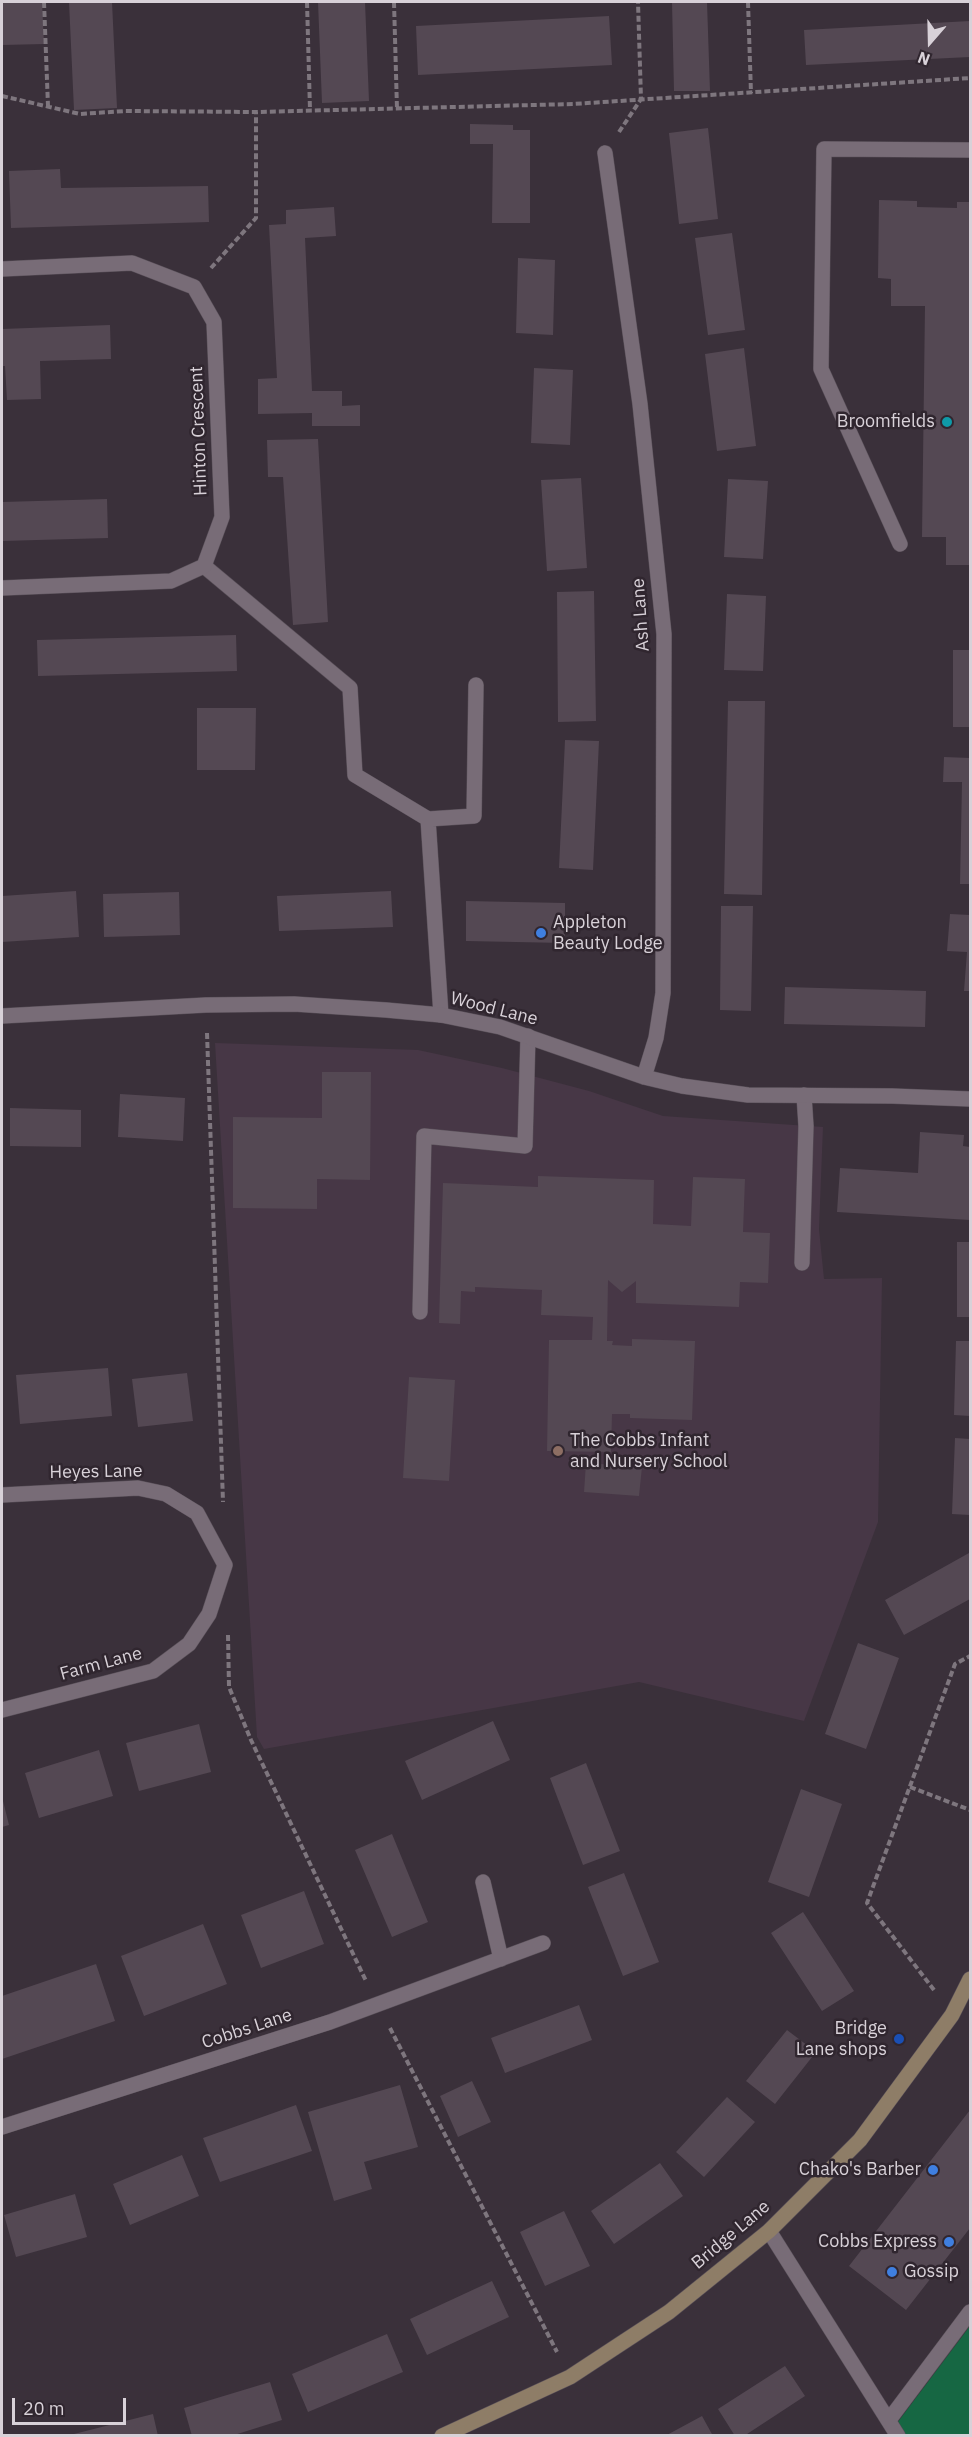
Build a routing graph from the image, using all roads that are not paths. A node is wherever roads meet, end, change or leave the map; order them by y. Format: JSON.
{"nodes":[{"id":1,"x":970,"y":150,"type":"edge"},
{"id":2,"x":605,"y":153,"type":"road end"},
{"id":3,"x":2,"y":269,"type":"edge"},
{"id":4,"x":900,"y":544,"type":"dead end"},
{"id":5,"x":204,"y":566,"type":"junction"},
{"id":6,"x":2,"y":588,"type":"edge"},
{"id":7,"x":476,"y":685,"type":"dead end"},
{"id":8,"x":429,"y":819,"type":"junction"},
{"id":9,"x":441,"y":1015,"type":"junction"},
{"id":10,"x":2,"y":1016,"type":"edge"},
{"id":11,"x":528,"y":1036,"type":"junction"},
{"id":12,"x":645,"y":1077,"type":"junction"},
{"id":13,"x":804,"y":1095,"type":"junction"},
{"id":14,"x":970,"y":1100,"type":"edge"},
{"id":15,"x":802,"y":1263,"type":"dead end"},
{"id":16,"x":420,"y":1312,"type":"dead end"},
{"id":17,"x":2,"y":1495,"type":"edge"},
{"id":18,"x":225,"y":1565,"type":"joint"},
{"id":19,"x":2,"y":1710,"type":"edge"},
{"id":20,"x":483,"y":1882,"type":"dead end"},
{"id":21,"x":543,"y":1943,"type":"dead end"},
{"id":22,"x":501,"y":1959,"type":"junction"},
{"id":23,"x":970,"y":1979,"type":"edge"},
{"id":24,"x":2,"y":2127,"type":"edge"},
{"id":25,"x":769,"y":2231,"type":"junction"},
{"id":26,"x":970,"y":2312,"type":"edge"},
{"id":27,"x":889,"y":2420,"type":"junction"},
{"id":28,"x":442,"y":2436,"type":"edge"},
{"id":29,"x":898,"y":2436,"type":"edge"}],
"edges":[{"from":1,"to":4,"type":"street"},
{"from":2,"to":12,"type":"street","name":"Ash Lane"},
{"from":3,"to":5,"type":"street","name":"Hinton Crescent"},
{"from":5,"to":6,"type":"street"},
{"from":5,"to":8,"type":"street"},
{"from":7,"to":8,"type":"street"},
{"from":8,"to":9,"type":"street"},
{"from":9,"to":10,"type":"street","name":"Wood Lane"},
{"from":9,"to":11,"type":"street","name":"Wood Lane"},
{"from":11,"to":12,"type":"street","name":"Wood Lane"},
{"from":11,"to":16,"type":"street"},
{"from":12,"to":13,"type":"street","name":"Wood Lane"},
{"from":13,"to":14,"type":"street","name":"Wood Lane"},
{"from":13,"to":15,"type":"street"},
{"from":17,"to":18,"type":"street","name":"Heyes Lane"},
{"from":18,"to":19,"type":"street","name":"Farm Lane"},
{"from":20,"to":22,"type":"street"},
{"from":21,"to":22,"type":"street","name":"Cobbs Lane"},
{"from":22,"to":24,"type":"street","name":"Cobbs Lane"},
{"from":23,"to":25,"type":"street","name":"Bridge Lane"},
{"from":25,"to":27,"type":"street"},
{"from":25,"to":28,"type":"street","name":"Bridge Lane"},
{"from":26,"to":27,"type":"street"},
{"from":27,"to":29,"type":"street"}]}
